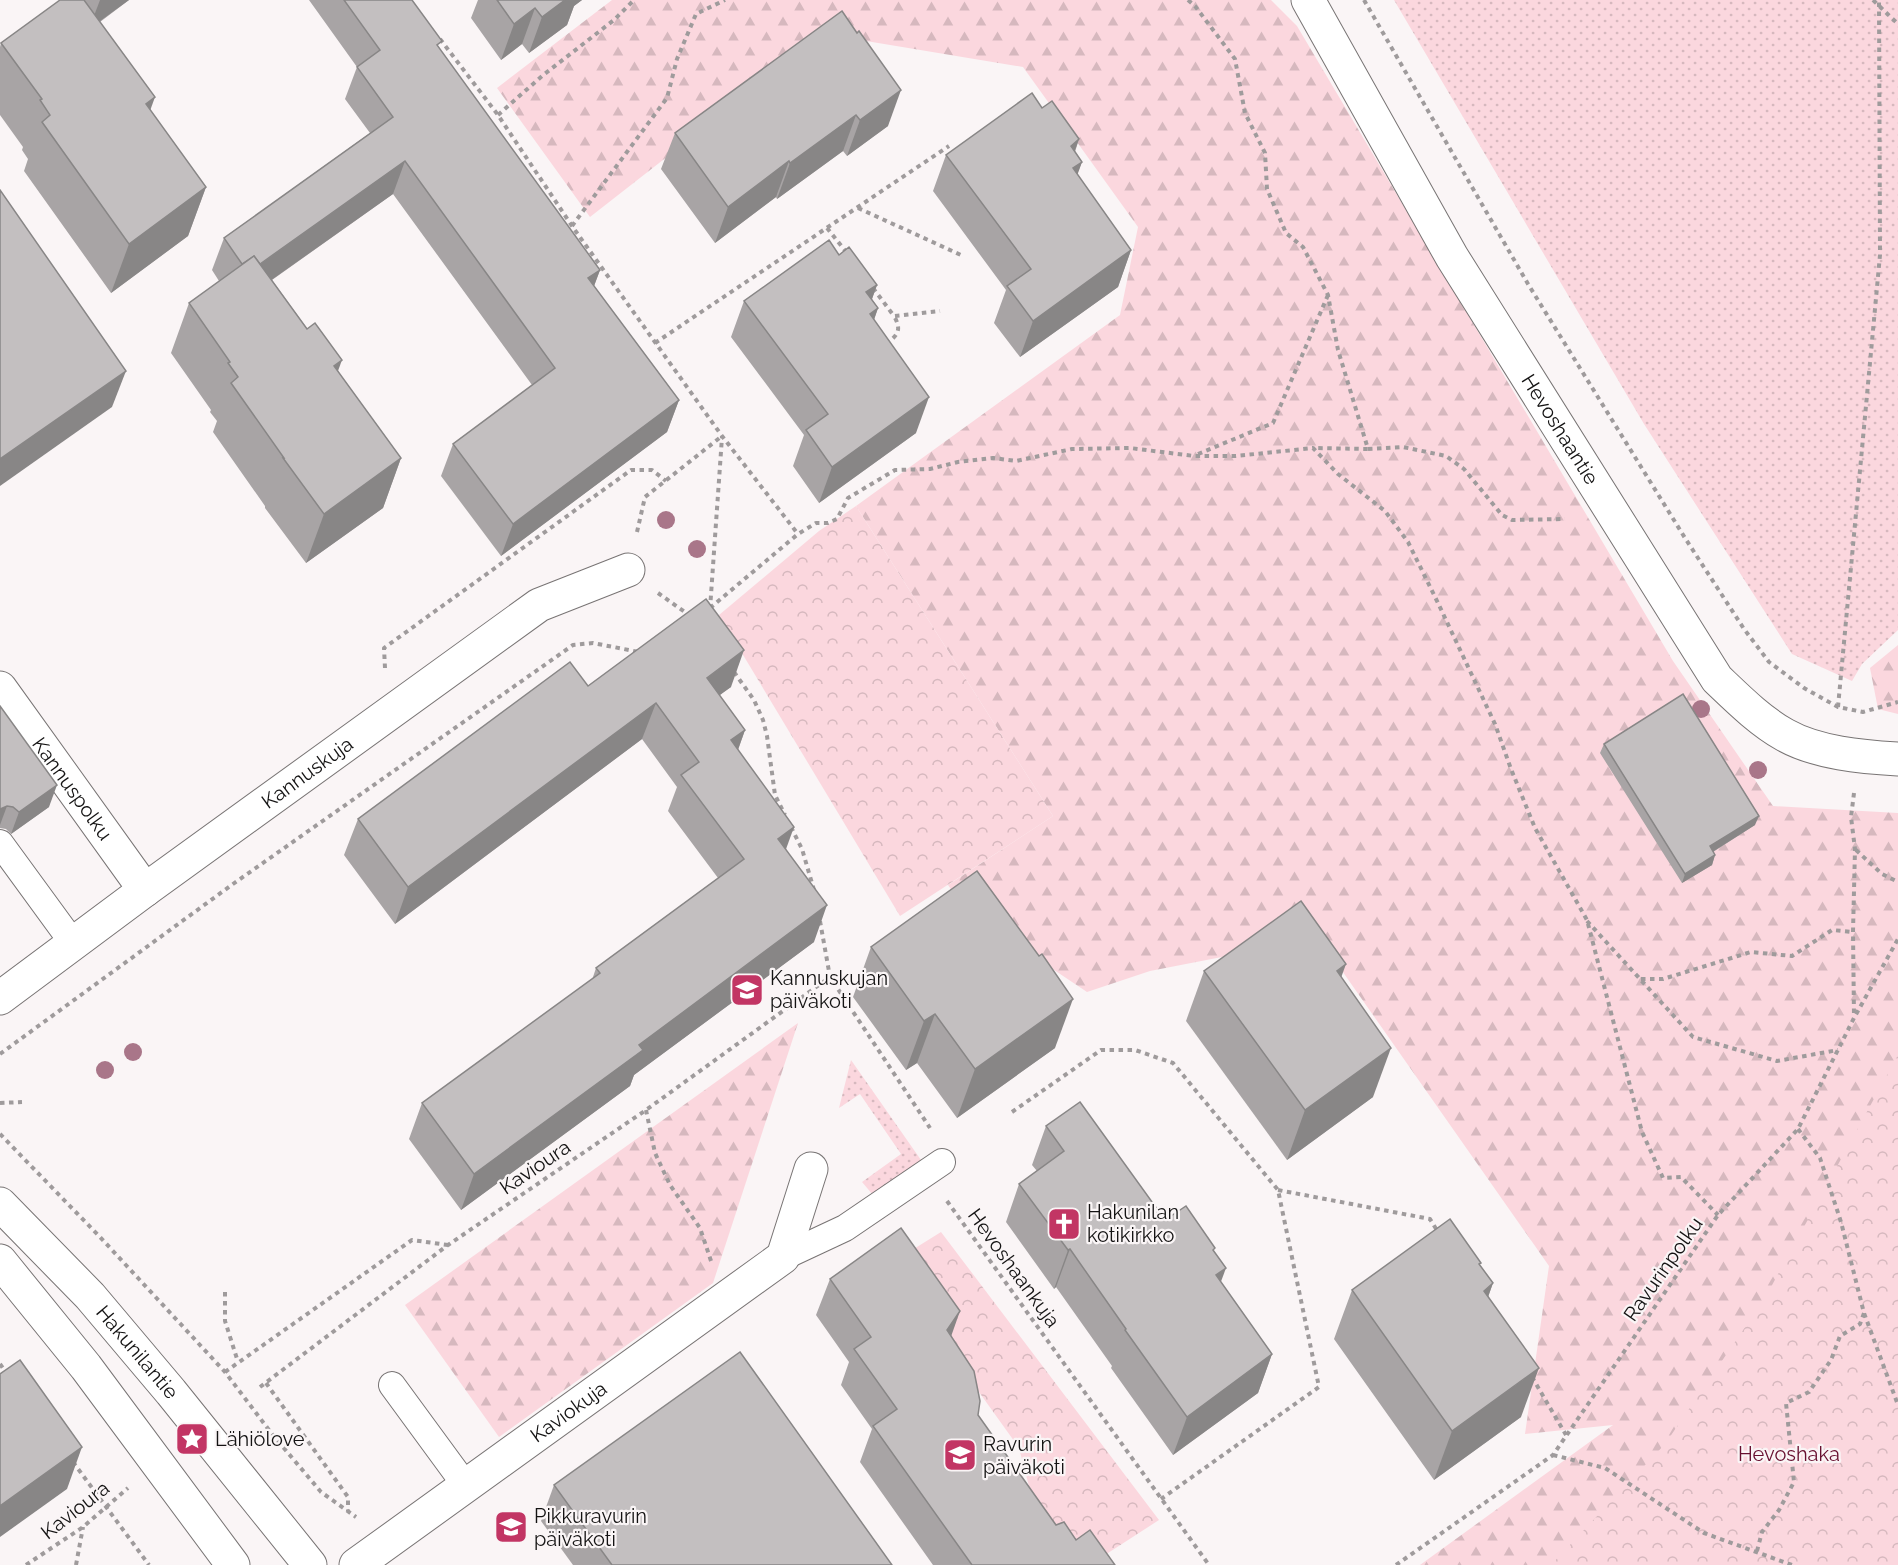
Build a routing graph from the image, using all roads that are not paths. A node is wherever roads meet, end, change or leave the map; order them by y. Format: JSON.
{"nodes":[{"id":1,"x":1308,"y":0,"type":"edge"},
{"id":2,"x":628,"y":570,"type":"road end"},
{"id":3,"x":0,"y":688,"type":"edge"},
{"id":4,"x":1898,"y":759,"type":"edge"},
{"id":5,"x":0,"y":843,"type":"edge"},
{"id":6,"x":145,"y":890,"type":"junction"},
{"id":7,"x":73,"y":943,"type":"junction"},
{"id":8,"x":0,"y":998,"type":"edge"},
{"id":9,"x":942,"y":1162,"type":"road end"},
{"id":10,"x":810,"y":1168,"type":"dead end"},
{"id":11,"x":0,"y":1204,"type":"edge"},
{"id":12,"x":783,"y":1257,"type":"junction"},
{"id":13,"x":0,"y":1261,"type":"edge"},
{"id":14,"x":393,"y":1385,"type":"dead end"},
{"id":15,"x":466,"y":1486,"type":"junction"},
{"id":16,"x":233,"y":1565,"type":"edge"},
{"id":17,"x":310,"y":1565,"type":"edge"},
{"id":18,"x":356,"y":1565,"type":"edge"}],
"edges":[{"from":1,"to":4,"type":"street","name":"Hevoshaantie"},
{"from":2,"to":6,"type":"street","name":"Kannuskuja"},
{"from":3,"to":6,"type":"street","name":"Kannuspolku"},
{"from":5,"to":7,"type":"lane"},
{"from":6,"to":7,"type":"street","name":"Kannuskuja"},
{"from":7,"to":8,"type":"street","name":"Kannuskuja"},
{"from":9,"to":12,"type":"lane","name":"Kaviokuja"},
{"from":10,"to":12,"type":"street"},
{"from":11,"to":17,"type":"street","name":"Hakunilantie"},
{"from":12,"to":15,"type":"street","name":"Kaviokuja"},
{"from":13,"to":16,"type":"street"},
{"from":14,"to":15,"type":"lane"},
{"from":15,"to":18,"type":"street","name":"Kaviokuja"}]}
